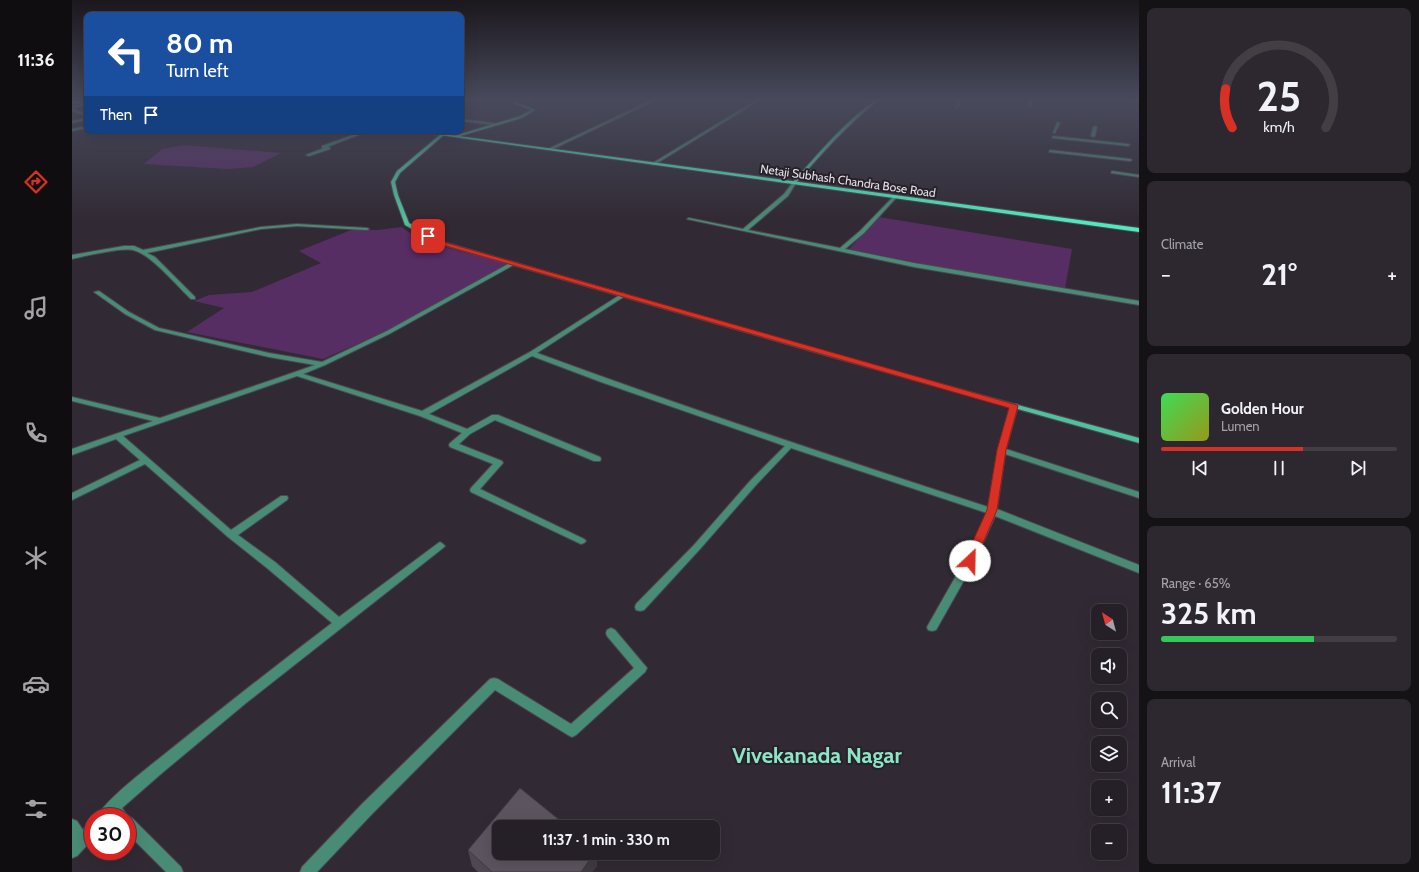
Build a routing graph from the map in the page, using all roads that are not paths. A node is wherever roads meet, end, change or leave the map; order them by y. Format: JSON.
{"nodes":[{"id":1,"x":343,"y":140,"type":"edge"},
{"id":2,"x":436,"y":140,"type":"edge"},
{"id":3,"x":483,"y":140,"type":"edge"},
{"id":4,"x":570,"y":140,"type":"edge"},
{"id":5,"x":694,"y":140,"type":"edge"},
{"id":6,"x":833,"y":140,"type":"edge"},
{"id":7,"x":1078,"y":140,"type":"edge"},
{"id":8,"x":1128,"y":145,"type":"dead end"},
{"id":9,"x":550,"y":149,"type":"junction"},
{"id":10,"x":308,"y":155,"type":"dead end"},
{"id":11,"x":1129,"y":155,"type":"dead end"},
{"id":12,"x":1130,"y":160,"type":"dead end"},
{"id":13,"x":654,"y":164,"type":"junction"},
{"id":14,"x":1112,"y":172,"type":"dead end"},
{"id":15,"x":1139,"y":176,"type":"edge"},
{"id":16,"x":794,"y":183,"type":"junction"},
{"id":17,"x":894,"y":197,"type":"junction"},
{"id":18,"x":689,"y":219,"type":"dead end"},
{"id":19,"x":367,"y":229,"type":"dead end"},
{"id":20,"x":744,"y":230,"type":"junction"},
{"id":21,"x":1139,"y":230,"type":"edge"},
{"id":22,"x":841,"y":250,"type":"junction"},
{"id":23,"x":142,"y":252,"type":"junction"},
{"id":24,"x":72,"y":258,"type":"edge"},
{"id":25,"x":514,"y":263,"type":"junction"},
{"id":26,"x":97,"y":292,"type":"dead end"},
{"id":27,"x":623,"y":295,"type":"junction"},
{"id":28,"x":193,"y":298,"type":"dead end"},
{"id":29,"x":1139,"y":304,"type":"edge"},
{"id":30,"x":532,"y":353,"type":"junction"},
{"id":31,"x":323,"y":364,"type":"junction"},
{"id":32,"x":297,"y":374,"type":"junction"},
{"id":33,"x":72,"y":399,"type":"edge"},
{"id":34,"x":1014,"y":406,"type":"junction"},
{"id":35,"x":423,"y":414,"type":"junction"},
{"id":36,"x":161,"y":420,"type":"junction"},
{"id":37,"x":467,"y":432,"type":"junction"},
{"id":38,"x":118,"y":436,"type":"junction"},
{"id":39,"x":1139,"y":441,"type":"edge"},
{"id":40,"x":790,"y":445,"type":"junction"},
{"id":41,"x":1002,"y":450,"type":"junction"},
{"id":42,"x":72,"y":452,"type":"edge"},
{"id":43,"x":597,"y":459,"type":"dead end"},
{"id":44,"x":145,"y":461,"type":"junction"},
{"id":45,"x":1139,"y":495,"type":"edge"},
{"id":46,"x":72,"y":497,"type":"edge"},
{"id":47,"x":284,"y":498,"type":"dead end"},
{"id":48,"x":992,"y":510,"type":"junction"},
{"id":49,"x":231,"y":535,"type":"junction"},
{"id":50,"x":581,"y":541,"type":"dead end"},
{"id":51,"x":440,"y":546,"type":"dead end"},
{"id":52,"x":1139,"y":569,"type":"edge"},
{"id":53,"x":640,"y":608,"type":"dead end"},
{"id":54,"x":339,"y":623,"type":"junction"},
{"id":55,"x":932,"y":627,"type":"dead end"},
{"id":56,"x":611,"y":633,"type":"dead end"},
{"id":57,"x":116,"y":808,"type":"edge"},
{"id":58,"x":72,"y":826,"type":"edge"},
{"id":59,"x":136,"y":832,"type":"edge"},
{"id":60,"x":84,"y":839,"type":"edge"},
{"id":61,"x":77,"y":846,"type":"edge"},
{"id":62,"x":176,"y":872,"type":"edge"},
{"id":63,"x":307,"y":872,"type":"edge"}],
"edges":[{"from":1,"to":10,"type":"street"},
{"from":2,"to":25,"type":"street"},
{"from":3,"to":9,"type":"main road","name":"Netaji Subhash Chandra Bose Road"},
{"from":4,"to":9,"type":"street"},
{"from":5,"to":13,"type":"street"},
{"from":6,"to":16,"type":"street"},
{"from":7,"to":8,"type":"street"},
{"from":9,"to":13,"type":"main road","name":"Netaji Subhash Chandra Bose Road"},
{"from":11,"to":12,"type":"street"},
{"from":13,"to":16,"type":"main road","name":"Netaji Subhash Chandra Bose Road"},
{"from":14,"to":15,"type":"street"},
{"from":16,"to":17,"type":"main road","name":"Netaji Subhash Chandra Bose Road"},
{"from":16,"to":20,"type":"street"},
{"from":17,"to":21,"type":"main road","name":"Netaji Subhash Chandra Bose Road"},
{"from":17,"to":22,"type":"street"},
{"from":18,"to":20,"type":"street"},
{"from":19,"to":23,"type":"street"},
{"from":20,"to":22,"type":"street"},
{"from":22,"to":29,"type":"street"},
{"from":23,"to":24,"type":"street"},
{"from":23,"to":28,"type":"street"},
{"from":25,"to":27,"type":"street"},
{"from":25,"to":31,"type":"street"},
{"from":26,"to":31,"type":"street"},
{"from":27,"to":30,"type":"street"},
{"from":27,"to":34,"type":"street"},
{"from":30,"to":35,"type":"street"},
{"from":30,"to":40,"type":"street"},
{"from":31,"to":32,"type":"street"},
{"from":32,"to":35,"type":"street"},
{"from":32,"to":36,"type":"street"},
{"from":33,"to":36,"type":"street"},
{"from":34,"to":39,"type":"street"},
{"from":34,"to":41,"type":"street"},
{"from":35,"to":37,"type":"street"},
{"from":36,"to":38,"type":"street"},
{"from":37,"to":43,"type":"street"},
{"from":37,"to":50,"type":"street"},
{"from":38,"to":42,"type":"street"},
{"from":38,"to":44,"type":"street"},
{"from":40,"to":48,"type":"street"},
{"from":40,"to":53,"type":"street"},
{"from":41,"to":45,"type":"street"},
{"from":41,"to":48,"type":"street"},
{"from":44,"to":46,"type":"street"},
{"from":44,"to":49,"type":"street"},
{"from":47,"to":49,"type":"street"},
{"from":48,"to":52,"type":"street"},
{"from":48,"to":55,"type":"street"},
{"from":49,"to":54,"type":"street"},
{"from":51,"to":54,"type":"street"},
{"from":54,"to":57,"type":"street"},
{"from":56,"to":63,"type":"street"},
{"from":58,"to":61,"type":"street"},
{"from":59,"to":62,"type":"street"},
{"from":60,"to":61,"type":"street"}]}
